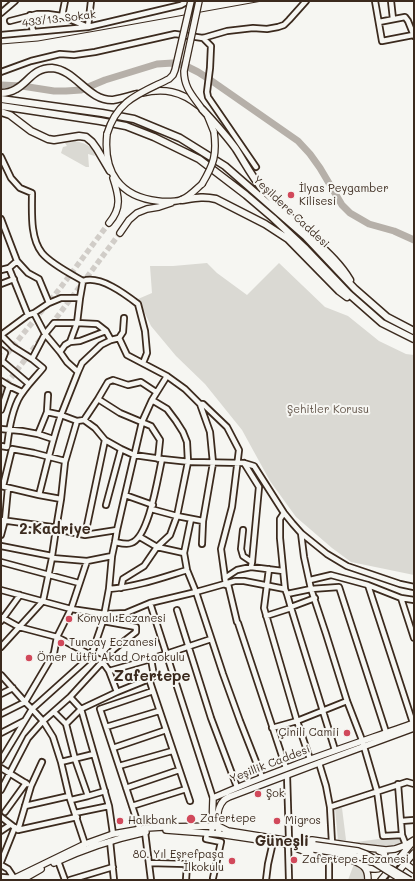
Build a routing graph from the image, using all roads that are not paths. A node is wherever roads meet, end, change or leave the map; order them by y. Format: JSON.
{"nodes":[{"id":1,"x":14,"y":1,"type":"edge"},
{"id":2,"x":65,"y":1,"type":"edge"},
{"id":3,"x":90,"y":1,"type":"edge"},
{"id":4,"x":190,"y":1,"type":"edge"},
{"id":5,"x":199,"y":1,"type":"edge"},
{"id":6,"x":306,"y":1,"type":"edge"},
{"id":7,"x":375,"y":1,"type":"edge"},
{"id":8,"x":391,"y":1,"type":"edge"},
{"id":9,"x":1,"y":13,"type":"edge"},
{"id":10,"x":30,"y":15,"type":"junction"},
{"id":11,"x":62,"y":16,"type":"junction"},
{"id":12,"x":393,"y":19,"type":"junction"},
{"id":13,"x":414,"y":19,"type":"edge"},
{"id":14,"x":10,"y":21,"type":"dead end"},
{"id":15,"x":408,"y":21,"type":"junction"},
{"id":16,"x":379,"y":22,"type":"junction"},
{"id":17,"x":88,"y":26,"type":"junction"},
{"id":18,"x":33,"y":32,"type":"junction"},
{"id":19,"x":1,"y":35,"type":"edge"},
{"id":20,"x":414,"y":36,"type":"edge"},
{"id":21,"x":203,"y":38,"type":"junction"},
{"id":22,"x":1,"y":72,"type":"edge"},
{"id":23,"x":1,"y":93,"type":"edge"},
{"id":24,"x":137,"y":94,"type":"junction"},
{"id":25,"x":1,"y":99,"type":"edge"},
{"id":26,"x":1,"y":106,"type":"edge"},
{"id":27,"x":202,"y":109,"type":"junction"},
{"id":28,"x":1,"y":112,"type":"edge"},
{"id":29,"x":1,"y":157,"type":"edge"},
{"id":30,"x":256,"y":166,"type":"dead end"},
{"id":31,"x":110,"y":171,"type":"junction"},
{"id":32,"x":182,"y":200,"type":"junction"},
{"id":33,"x":1,"y":219,"type":"edge"},
{"id":34,"x":109,"y":223,"type":"tunnel mouth"},
{"id":35,"x":120,"y":233,"type":"tunnel mouth"},
{"id":36,"x":17,"y":261,"type":"junction"},
{"id":37,"x":9,"y":268,"type":"junction"},
{"id":38,"x":1,"y":270,"type":"edge"},
{"id":39,"x":14,"y":279,"type":"junction"},
{"id":40,"x":83,"y":281,"type":"junction"},
{"id":41,"x":1,"y":284,"type":"edge"},
{"id":42,"x":355,"y":289,"type":"junction"},
{"id":43,"x":80,"y":298,"type":"junction"},
{"id":44,"x":49,"y":303,"type":"junction"},
{"id":45,"x":34,"y":313,"type":"junction"},
{"id":46,"x":28,"y":315,"type":"junction"},
{"id":47,"x":124,"y":318,"type":"dead end"},
{"id":48,"x":78,"y":323,"type":"junction"},
{"id":49,"x":382,"y":323,"type":"junction"},
{"id":50,"x":106,"y":331,"type":"junction"},
{"id":51,"x":414,"y":331,"type":"edge"},
{"id":52,"x":45,"y":334,"type":"junction"},
{"id":53,"x":1,"y":335,"type":"edge"},
{"id":54,"x":119,"y":338,"type":"junction"},
{"id":55,"x":414,"y":339,"type":"edge"},
{"id":56,"x":111,"y":340,"type":"junction"},
{"id":57,"x":70,"y":342,"type":"junction"},
{"id":58,"x":1,"y":350,"type":"edge"},
{"id":59,"x":60,"y":352,"type":"junction"},
{"id":60,"x":32,"y":359,"type":"junction"},
{"id":61,"x":2,"y":362,"type":"edge"},
{"id":62,"x":143,"y":364,"type":"junction"},
{"id":63,"x":78,"y":372,"type":"junction"},
{"id":64,"x":167,"y":376,"type":"junction"},
{"id":65,"x":1,"y":381,"type":"edge"},
{"id":66,"x":29,"y":384,"type":"junction"},
{"id":67,"x":9,"y":386,"type":"junction"},
{"id":68,"x":22,"y":392,"type":"junction"},
{"id":69,"x":156,"y":392,"type":"junction"},
{"id":70,"x":48,"y":395,"type":"dead end"},
{"id":71,"x":98,"y":399,"type":"junction"},
{"id":72,"x":152,"y":400,"type":"junction"},
{"id":73,"x":200,"y":404,"type":"junction"},
{"id":74,"x":1,"y":410,"type":"edge"},
{"id":75,"x":47,"y":412,"type":"junction"},
{"id":76,"x":61,"y":415,"type":"junction"},
{"id":77,"x":84,"y":420,"type":"junction"},
{"id":78,"x":77,"y":421,"type":"junction"},
{"id":79,"x":142,"y":422,"type":"junction"},
{"id":80,"x":1,"y":429,"type":"edge"},
{"id":81,"x":9,"y":429,"type":"junction"},
{"id":82,"x":38,"y":434,"type":"junction"},
{"id":83,"x":53,"y":439,"type":"junction"},
{"id":84,"x":105,"y":440,"type":"junction"},
{"id":85,"x":1,"y":446,"type":"edge"},
{"id":86,"x":7,"y":447,"type":"junction"},
{"id":87,"x":12,"y":449,"type":"junction"},
{"id":88,"x":121,"y":449,"type":"junction"},
{"id":89,"x":134,"y":454,"type":"junction"},
{"id":90,"x":49,"y":457,"type":"junction"},
{"id":91,"x":160,"y":459,"type":"junction"},
{"id":92,"x":65,"y":461,"type":"junction"},
{"id":93,"x":188,"y":462,"type":"junction"},
{"id":94,"x":213,"y":462,"type":"junction"},
{"id":95,"x":237,"y":463,"type":"junction"},
{"id":96,"x":244,"y":463,"type":"junction"},
{"id":97,"x":4,"y":487,"type":"edge"},
{"id":98,"x":39,"y":495,"type":"junction"},
{"id":99,"x":125,"y":495,"type":"junction"},
{"id":100,"x":61,"y":499,"type":"junction"},
{"id":101,"x":106,"y":505,"type":"dead end"},
{"id":102,"x":152,"y":507,"type":"junction"},
{"id":103,"x":284,"y":513,"type":"junction"},
{"id":104,"x":177,"y":516,"type":"junction"},
{"id":105,"x":191,"y":519,"type":"junction"},
{"id":106,"x":3,"y":520,"type":"edge"},
{"id":107,"x":203,"y":521,"type":"junction"},
{"id":108,"x":56,"y":529,"type":"junction"},
{"id":109,"x":116,"y":530,"type":"junction"},
{"id":110,"x":242,"y":530,"type":"dead end"},
{"id":111,"x":301,"y":533,"type":"junction"},
{"id":112,"x":1,"y":535,"type":"edge"},
{"id":113,"x":84,"y":535,"type":"junction"},
{"id":114,"x":140,"y":537,"type":"junction"},
{"id":115,"x":115,"y":542,"type":"junction"},
{"id":116,"x":202,"y":544,"type":"dead end"},
{"id":117,"x":1,"y":546,"type":"edge"},
{"id":118,"x":157,"y":547,"type":"junction"},
{"id":119,"x":184,"y":553,"type":"junction"},
{"id":120,"x":112,"y":556,"type":"junction"},
{"id":121,"x":52,"y":557,"type":"junction"},
{"id":122,"x":87,"y":561,"type":"junction"},
{"id":123,"x":1,"y":562,"type":"edge"},
{"id":124,"x":251,"y":564,"type":"junction"},
{"id":125,"x":269,"y":569,"type":"junction"},
{"id":126,"x":187,"y":570,"type":"junction"},
{"id":127,"x":283,"y":571,"type":"junction"},
{"id":128,"x":49,"y":575,"type":"junction"},
{"id":129,"x":225,"y":578,"type":"junction"},
{"id":130,"x":310,"y":580,"type":"junction"},
{"id":131,"x":79,"y":583,"type":"junction"},
{"id":132,"x":227,"y":584,"type":"junction"},
{"id":133,"x":266,"y":585,"type":"junction"},
{"id":134,"x":368,"y":585,"type":"junction"},
{"id":135,"x":414,"y":587,"type":"edge"},
{"id":136,"x":121,"y":588,"type":"junction"},
{"id":137,"x":285,"y":588,"type":"junction"},
{"id":138,"x":109,"y":589,"type":"junction"},
{"id":139,"x":311,"y":589,"type":"junction"},
{"id":140,"x":1,"y":590,"type":"edge"},
{"id":141,"x":196,"y":592,"type":"junction"},
{"id":142,"x":287,"y":594,"type":"junction"},
{"id":143,"x":20,"y":595,"type":"junction"},
{"id":144,"x":315,"y":598,"type":"junction"},
{"id":145,"x":401,"y":598,"type":"junction"},
{"id":146,"x":414,"y":600,"type":"edge"},
{"id":147,"x":43,"y":601,"type":"junction"},
{"id":148,"x":150,"y":603,"type":"junction"},
{"id":149,"x":291,"y":607,"type":"junction"},
{"id":150,"x":71,"y":609,"type":"junction"},
{"id":151,"x":177,"y":610,"type":"dead end"},
{"id":152,"x":105,"y":614,"type":"junction"},
{"id":153,"x":266,"y":616,"type":"junction"},
{"id":154,"x":2,"y":619,"type":"edge"},
{"id":155,"x":103,"y":621,"type":"junction"},
{"id":156,"x":19,"y":627,"type":"junction"},
{"id":157,"x":57,"y":637,"type":"junction"},
{"id":158,"x":414,"y":638,"type":"edge"},
{"id":159,"x":212,"y":639,"type":"junction"},
{"id":160,"x":1,"y":647,"type":"edge"},
{"id":161,"x":188,"y":647,"type":"junction"},
{"id":162,"x":166,"y":654,"type":"junction"},
{"id":163,"x":91,"y":656,"type":"junction"},
{"id":164,"x":151,"y":659,"type":"junction"},
{"id":165,"x":102,"y":662,"type":"junction"},
{"id":166,"x":109,"y":671,"type":"junction"},
{"id":167,"x":1,"y":675,"type":"edge"},
{"id":168,"x":149,"y":679,"type":"junction"},
{"id":169,"x":13,"y":688,"type":"junction"},
{"id":170,"x":153,"y":691,"type":"junction"},
{"id":171,"x":117,"y":692,"type":"junction"},
{"id":172,"x":1,"y":694,"type":"edge"},
{"id":173,"x":70,"y":697,"type":"junction"},
{"id":174,"x":347,"y":701,"type":"junction"},
{"id":175,"x":25,"y":702,"type":"junction"},
{"id":176,"x":32,"y":709,"type":"junction"},
{"id":177,"x":81,"y":709,"type":"junction"},
{"id":178,"x":159,"y":711,"type":"junction"},
{"id":179,"x":323,"y":711,"type":"junction"},
{"id":180,"x":54,"y":712,"type":"junction"},
{"id":181,"x":1,"y":714,"type":"edge"},
{"id":182,"x":24,"y":721,"type":"junction"},
{"id":183,"x":43,"y":721,"type":"junction"},
{"id":184,"x":297,"y":721,"type":"junction"},
{"id":185,"x":66,"y":724,"type":"junction"},
{"id":186,"x":414,"y":725,"type":"edge"},
{"id":187,"x":106,"y":727,"type":"junction"},
{"id":188,"x":272,"y":728,"type":"junction"},
{"id":189,"x":166,"y":730,"type":"junction"},
{"id":190,"x":1,"y":732,"type":"edge"},
{"id":191,"x":386,"y":732,"type":"junction"},
{"id":192,"x":363,"y":743,"type":"junction"},
{"id":193,"x":113,"y":748,"type":"junction"},
{"id":194,"x":335,"y":750,"type":"junction"},
{"id":195,"x":172,"y":751,"type":"junction"},
{"id":196,"x":94,"y":754,"type":"junction"},
{"id":197,"x":75,"y":759,"type":"junction"},
{"id":198,"x":310,"y":759,"type":"junction"},
{"id":199,"x":1,"y":760,"type":"edge"},
{"id":200,"x":42,"y":762,"type":"dead end"},
{"id":201,"x":61,"y":762,"type":"junction"},
{"id":202,"x":319,"y":763,"type":"junction"},
{"id":203,"x":119,"y":766,"type":"junction"},
{"id":204,"x":1,"y":768,"type":"edge"},
{"id":205,"x":286,"y":768,"type":"junction"},
{"id":206,"x":179,"y":770,"type":"junction"},
{"id":207,"x":10,"y":774,"type":"junction"},
{"id":208,"x":287,"y":775,"type":"junction"},
{"id":209,"x":262,"y":777,"type":"junction"},
{"id":210,"x":26,"y":783,"type":"junction"},
{"id":211,"x":398,"y":784,"type":"junction"},
{"id":212,"x":414,"y":784,"type":"edge"},
{"id":213,"x":31,"y":786,"type":"junction"},
{"id":214,"x":126,"y":788,"type":"junction"},
{"id":215,"x":237,"y":788,"type":"junction"},
{"id":216,"x":186,"y":789,"type":"junction"},
{"id":217,"x":1,"y":790,"type":"edge"},
{"id":218,"x":105,"y":791,"type":"junction"},
{"id":219,"x":377,"y":791,"type":"junction"},
{"id":220,"x":88,"y":796,"type":"junction"},
{"id":221,"x":70,"y":798,"type":"junction"},
{"id":222,"x":213,"y":798,"type":"junction"},
{"id":223,"x":190,"y":801,"type":"dead end"},
{"id":224,"x":25,"y":806,"type":"junction"},
{"id":225,"x":109,"y":806,"type":"junction"},
{"id":226,"x":132,"y":806,"type":"junction"},
{"id":227,"x":330,"y":807,"type":"junction"},
{"id":228,"x":3,"y":810,"type":"edge"},
{"id":229,"x":76,"y":815,"type":"junction"},
{"id":230,"x":1,"y":816,"type":"edge"},
{"id":231,"x":414,"y":820,"type":"edge"},
{"id":232,"x":401,"y":821,"type":"junction"},
{"id":233,"x":10,"y":825,"type":"junction"},
{"id":234,"x":215,"y":826,"type":"junction"},
{"id":235,"x":16,"y":829,"type":"junction"},
{"id":236,"x":1,"y":831,"type":"edge"},
{"id":237,"x":142,"y":831,"type":"junction"},
{"id":238,"x":113,"y":834,"type":"junction"},
{"id":239,"x":210,"y":834,"type":"junction"},
{"id":240,"x":219,"y":834,"type":"junction"},
{"id":241,"x":402,"y":835,"type":"junction"},
{"id":242,"x":414,"y":840,"type":"edge"},
{"id":243,"x":110,"y":841,"type":"junction"},
{"id":244,"x":273,"y":842,"type":"junction"},
{"id":245,"x":290,"y":842,"type":"junction"},
{"id":246,"x":332,"y":843,"type":"junction"},
{"id":247,"x":85,"y":844,"type":"junction"},
{"id":248,"x":406,"y":845,"type":"junction"},
{"id":249,"x":315,"y":847,"type":"junction"},
{"id":250,"x":373,"y":848,"type":"junction"},
{"id":251,"x":414,"y":853,"type":"edge"},
{"id":252,"x":329,"y":857,"type":"junction"},
{"id":253,"x":58,"y":861,"type":"junction"},
{"id":254,"x":1,"y":862,"type":"edge"},
{"id":255,"x":396,"y":862,"type":"junction"},
{"id":256,"x":406,"y":863,"type":"junction"},
{"id":257,"x":149,"y":864,"type":"junction"},
{"id":258,"x":1,"y":865,"type":"edge"},
{"id":259,"x":364,"y":866,"type":"junction"},
{"id":260,"x":113,"y":867,"type":"junction"},
{"id":261,"x":414,"y":870,"type":"edge"},
{"id":262,"x":1,"y":878,"type":"edge"},
{"id":263,"x":30,"y":878,"type":"edge"},
{"id":264,"x":213,"y":878,"type":"dead end"},
{"id":265,"x":369,"y":878,"type":"edge"},
{"id":266,"x":13,"y":880,"type":"edge"},
{"id":267,"x":22,"y":880,"type":"edge"},
{"id":268,"x":65,"y":880,"type":"edge"},
{"id":269,"x":70,"y":880,"type":"edge"},
{"id":270,"x":114,"y":880,"type":"edge"},
{"id":271,"x":151,"y":880,"type":"edge"},
{"id":272,"x":186,"y":880,"type":"edge"},
{"id":273,"x":266,"y":880,"type":"edge"},
{"id":274,"x":289,"y":880,"type":"edge"},
{"id":275,"x":329,"y":880,"type":"edge"},
{"id":276,"x":381,"y":880,"type":"edge"},
{"id":277,"x":391,"y":880,"type":"edge"},
{"id":278,"x":402,"y":880,"type":"edge"},
{"id":279,"x":410,"y":880,"type":"edge"}],
"edges":[{"from":1,"to":9,"type":"street"},
{"from":2,"to":11,"type":"street"},
{"from":3,"to":17,"type":"street"},
{"from":4,"to":17,"type":"street","name":"433/13. Sokak"},
{"from":4,"to":24,"type":"main road","bridge":true},
{"from":5,"to":27,"type":"main road","bridge":true},
{"from":6,"to":21,"type":"street"},
{"from":7,"to":16,"type":"street"},
{"from":8,"to":12,"type":"street"},
{"from":10,"to":11,"type":"street"},
{"from":10,"to":14,"type":"street"},
{"from":10,"to":18,"type":"street"},
{"from":11,"to":17,"type":"street"},
{"from":12,"to":15,"type":"street"},
{"from":12,"to":16,"type":"street"},
{"from":13,"to":15,"type":"street"},
{"from":15,"to":20,"type":"street"},
{"from":16,"to":20,"type":"street"},
{"from":17,"to":18,"type":"street","name":"433/13. Sokak"},
{"from":18,"to":19,"type":"street","name":"433/13. Sokak"},
{"from":21,"to":22,"type":"street"},
{"from":21,"to":30,"type":"street"},
{"from":23,"to":24,"type":"highway"},
{"from":24,"to":27,"type":"main road","bridge":true},
{"from":24,"to":31,"type":"main road","bridge":true},
{"from":25,"to":42,"type":"highway","name":"Yeşildere Caddesi"},
{"from":26,"to":49,"type":"highway","name":"Yeşildere Caddesi"},
{"from":27,"to":32,"type":"main road","bridge":true},
{"from":27,"to":42,"type":"highway"},
{"from":28,"to":31,"type":"highway"},
{"from":29,"to":40,"type":"street"},
{"from":31,"to":32,"type":"main road"},
{"from":31,"to":34,"type":"main road"},
{"from":32,"to":35,"type":"main road"},
{"from":32,"to":49,"type":"highway"},
{"from":33,"to":36,"type":"street"},
{"from":36,"to":37,"type":"street"},
{"from":36,"to":44,"type":"street"},
{"from":37,"to":38,"type":"street"},
{"from":37,"to":39,"type":"street"},
{"from":39,"to":41,"type":"street"},
{"from":39,"to":46,"type":"street"},
{"from":40,"to":43,"type":"street"},
{"from":40,"to":62,"type":"street"},
{"from":42,"to":51,"type":"highway","name":"Yeşildere Caddesi"},
{"from":43,"to":44,"type":"street"},
{"from":43,"to":48,"type":"street"},
{"from":44,"to":45,"type":"street"},
{"from":45,"to":46,"type":"street"},
{"from":45,"to":52,"type":"street"},
{"from":46,"to":53,"type":"street"},
{"from":47,"to":54,"type":"street"},
{"from":48,"to":50,"type":"street"},
{"from":48,"to":52,"type":"street"},
{"from":48,"to":57,"type":"street"},
{"from":49,"to":55,"type":"highway","name":"Yeşildere Caddesi"},
{"from":50,"to":56,"type":"street"},
{"from":50,"to":57,"type":"street"},
{"from":52,"to":59,"type":"street"},
{"from":52,"to":60,"type":"street"},
{"from":53,"to":60,"type":"street"},
{"from":54,"to":56,"type":"street"},
{"from":54,"to":62,"type":"street"},
{"from":56,"to":63,"type":"street"},
{"from":57,"to":59,"type":"street"},
{"from":58,"to":61,"type":"street"},
{"from":59,"to":63,"type":"street"},
{"from":60,"to":66,"type":"street"},
{"from":61,"to":66,"type":"street"},
{"from":62,"to":64,"type":"street"},
{"from":63,"to":76,"type":"street"},
{"from":64,"to":69,"type":"street"},
{"from":64,"to":73,"type":"street"},
{"from":65,"to":67,"type":"street"},
{"from":66,"to":68,"type":"street"},
{"from":67,"to":68,"type":"street"},
{"from":67,"to":74,"type":"street"},
{"from":68,"to":81,"type":"street"},
{"from":69,"to":71,"type":"street"},
{"from":69,"to":72,"type":"street"},
{"from":70,"to":75,"type":"street"},
{"from":71,"to":77,"type":"street"},
{"from":71,"to":79,"type":"street"},
{"from":72,"to":79,"type":"street"},
{"from":72,"to":93,"type":"street"},
{"from":73,"to":94,"type":"street"},
{"from":73,"to":95,"type":"street"},
{"from":75,"to":76,"type":"street"},
{"from":75,"to":82,"type":"street"},
{"from":76,"to":78,"type":"street"},
{"from":76,"to":83,"type":"street"},
{"from":77,"to":78,"type":"street"},
{"from":77,"to":84,"type":"street"},
{"from":78,"to":92,"type":"street"},
{"from":79,"to":89,"type":"street"},
{"from":79,"to":91,"type":"street"},
{"from":80,"to":81,"type":"street"},
{"from":81,"to":82,"type":"street"},
{"from":81,"to":86,"type":"street"},
{"from":82,"to":83,"type":"street"},
{"from":83,"to":90,"type":"street"},
{"from":84,"to":88,"type":"street"},
{"from":84,"to":113,"type":"street"},
{"from":85,"to":86,"type":"street"},
{"from":86,"to":87,"type":"street"},
{"from":87,"to":90,"type":"street"},
{"from":87,"to":97,"type":"street"},
{"from":88,"to":89,"type":"street"},
{"from":88,"to":101,"type":"street"},
{"from":89,"to":91,"type":"street"},
{"from":89,"to":99,"type":"street"},
{"from":90,"to":92,"type":"street"},
{"from":90,"to":98,"type":"street"},
{"from":91,"to":93,"type":"street"},
{"from":91,"to":102,"type":"street"},
{"from":92,"to":100,"type":"street"},
{"from":93,"to":94,"type":"street"},
{"from":93,"to":104,"type":"street"},
{"from":94,"to":95,"type":"street"},
{"from":94,"to":107,"type":"street"},
{"from":95,"to":96,"type":"street"},
{"from":95,"to":129,"type":"street"},
{"from":96,"to":103,"type":"street"},
{"from":96,"to":124,"type":"street"},
{"from":97,"to":98,"type":"street"},
{"from":97,"to":106,"type":"street"},
{"from":98,"to":100,"type":"street"},
{"from":99,"to":102,"type":"street"},
{"from":99,"to":109,"type":"street"},
{"from":100,"to":108,"type":"street"},
{"from":102,"to":104,"type":"street"},
{"from":102,"to":114,"type":"street"},
{"from":103,"to":111,"type":"street"},
{"from":103,"to":127,"type":"street"},
{"from":104,"to":105,"type":"street"},
{"from":104,"to":118,"type":"street"},
{"from":105,"to":107,"type":"street"},
{"from":105,"to":119,"type":"street"},
{"from":106,"to":108,"type":"street"},
{"from":106,"to":112,"type":"street"},
{"from":107,"to":116,"type":"street"},
{"from":108,"to":113,"type":"street"},
{"from":108,"to":121,"type":"street"},
{"from":109,"to":113,"type":"street"},
{"from":109,"to":115,"type":"street"},
{"from":110,"to":124,"type":"street"},
{"from":111,"to":130,"type":"street"},
{"from":111,"to":135,"type":"street"},
{"from":114,"to":115,"type":"street"},
{"from":114,"to":118,"type":"street"},
{"from":115,"to":120,"type":"street"},
{"from":117,"to":121,"type":"street"},
{"from":118,"to":119,"type":"street"},
{"from":118,"to":136,"type":"street"},
{"from":119,"to":126,"type":"street"},
{"from":120,"to":122,"type":"street"},
{"from":120,"to":138,"type":"street"},
{"from":121,"to":122,"type":"street"},
{"from":121,"to":128,"type":"street"},
{"from":122,"to":131,"type":"street"},
{"from":123,"to":128,"type":"street"},
{"from":124,"to":125,"type":"street"},
{"from":124,"to":129,"type":"street"},
{"from":125,"to":127,"type":"street"},
{"from":125,"to":133,"type":"street"},
{"from":126,"to":136,"type":"street"},
{"from":126,"to":141,"type":"street"},
{"from":127,"to":137,"type":"street"},
{"from":128,"to":131,"type":"street"},
{"from":128,"to":147,"type":"street"},
{"from":129,"to":132,"type":"street"},
{"from":130,"to":134,"type":"street"},
{"from":130,"to":139,"type":"street"},
{"from":131,"to":150,"type":"street"},
{"from":132,"to":133,"type":"street"},
{"from":132,"to":141,"type":"street"},
{"from":132,"to":188,"type":"street"},
{"from":133,"to":137,"type":"street"},
{"from":133,"to":153,"type":"street"},
{"from":134,"to":145,"type":"street"},
{"from":134,"to":186,"type":"street"},
{"from":136,"to":138,"type":"street"},
{"from":137,"to":142,"type":"street"},
{"from":138,"to":152,"type":"street"},
{"from":139,"to":142,"type":"street"},
{"from":139,"to":144,"type":"street"},
{"from":139,"to":191,"type":"street"},
{"from":140,"to":143,"type":"street"},
{"from":141,"to":148,"type":"street"},
{"from":141,"to":159,"type":"street"},
{"from":142,"to":149,"type":"street"},
{"from":143,"to":147,"type":"street"},
{"from":143,"to":154,"type":"street"},
{"from":144,"to":149,"type":"street"},
{"from":144,"to":174,"type":"street"},
{"from":145,"to":146,"type":"street"},
{"from":145,"to":158,"type":"street"},
{"from":147,"to":150,"type":"street"},
{"from":147,"to":156,"type":"street"},
{"from":148,"to":152,"type":"street"},
{"from":148,"to":162,"type":"street"},
{"from":149,"to":153,"type":"street"},
{"from":149,"to":179,"type":"street"},
{"from":150,"to":152,"type":"street"},
{"from":150,"to":157,"type":"street"},
{"from":151,"to":161,"type":"street"},
{"from":152,"to":155,"type":"street"},
{"from":153,"to":184,"type":"street"},
{"from":154,"to":156,"type":"street"},
{"from":155,"to":163,"type":"street"},
{"from":155,"to":165,"type":"street"},
{"from":156,"to":157,"type":"street"},
{"from":156,"to":160,"type":"street"},
{"from":157,"to":163,"type":"street"},
{"from":157,"to":175,"type":"street"},
{"from":159,"to":161,"type":"street"},
{"from":159,"to":209,"type":"street"},
{"from":161,"to":162,"type":"street"},
{"from":161,"to":215,"type":"street"},
{"from":162,"to":164,"type":"street"},
{"from":162,"to":222,"type":"street"},
{"from":163,"to":165,"type":"street"},
{"from":163,"to":176,"type":"street"},
{"from":164,"to":166,"type":"street"},
{"from":164,"to":168,"type":"street"},
{"from":165,"to":166,"type":"street"},
{"from":165,"to":173,"type":"street"},
{"from":166,"to":171,"type":"street"},
{"from":167,"to":169,"type":"street"},
{"from":168,"to":170,"type":"street"},
{"from":168,"to":171,"type":"street"},
{"from":169,"to":172,"type":"street"},
{"from":169,"to":175,"type":"street"},
{"from":170,"to":178,"type":"street"},
{"from":170,"to":187,"type":"street"},
{"from":171,"to":177,"type":"street"},
{"from":173,"to":177,"type":"street"},
{"from":173,"to":180,"type":"street"},
{"from":174,"to":179,"type":"street"},
{"from":174,"to":192,"type":"street"},
{"from":175,"to":176,"type":"street"},
{"from":175,"to":181,"type":"street"},
{"from":176,"to":182,"type":"street"},
{"from":176,"to":183,"type":"street"},
{"from":177,"to":185,"type":"street"},
{"from":177,"to":196,"type":"street"},
{"from":178,"to":187,"type":"street"},
{"from":178,"to":189,"type":"street"},
{"from":179,"to":184,"type":"street"},
{"from":179,"to":194,"type":"street"},
{"from":180,"to":183,"type":"street"},
{"from":180,"to":185,"type":"street"},
{"from":182,"to":190,"type":"street"},
{"from":182,"to":199,"type":"street"},
{"from":183,"to":201,"type":"street"},
{"from":183,"to":207,"type":"street"},
{"from":184,"to":188,"type":"street"},
{"from":184,"to":198,"type":"street"},
{"from":185,"to":197,"type":"street"},
{"from":186,"to":191,"type":"main road","name":"Yeşillik Caddesi"},
{"from":186,"to":192,"type":"main road","name":"Yeşillik Caddesi"},
{"from":187,"to":193,"type":"street"},
{"from":188,"to":205,"type":"street"},
{"from":189,"to":193,"type":"street"},
{"from":189,"to":195,"type":"street"},
{"from":191,"to":192,"type":"main road","name":"Yeşillik Caddesi"},
{"from":192,"to":194,"type":"main road","name":"Yeşillik Caddesi"},
{"from":192,"to":202,"type":"main road","name":"Yeşillik Caddesi"},
{"from":192,"to":219,"type":"street"},
{"from":193,"to":203,"type":"street"},
{"from":194,"to":198,"type":"main road","name":"Yeşillik Caddesi"},
{"from":195,"to":203,"type":"street"},
{"from":195,"to":206,"type":"street"},
{"from":196,"to":197,"type":"street"},
{"from":196,"to":218,"type":"street"},
{"from":197,"to":201,"type":"street"},
{"from":197,"to":220,"type":"street"},
{"from":198,"to":205,"type":"main road","name":"Yeşillik Caddesi"},
{"from":200,"to":213,"type":"street"},
{"from":201,"to":221,"type":"street"},
{"from":202,"to":208,"type":"main road","name":"Yeşillik Caddesi"},
{"from":202,"to":227,"type":"street"},
{"from":203,"to":214,"type":"street"},
{"from":204,"to":207,"type":"street"},
{"from":205,"to":209,"type":"main road","name":"Yeşillik Caddesi"},
{"from":206,"to":214,"type":"street"},
{"from":206,"to":216,"type":"street"},
{"from":207,"to":210,"type":"street"},
{"from":207,"to":217,"type":"street"},
{"from":208,"to":234,"type":"main road","name":"Yeşillik Caddesi"},
{"from":208,"to":245,"type":"street"},
{"from":209,"to":215,"type":"main road","name":"Yeşillik Caddesi"},
{"from":210,"to":213,"type":"street"},
{"from":210,"to":228,"type":"street"},
{"from":211,"to":212,"type":"street"},
{"from":211,"to":219,"type":"street"},
{"from":211,"to":232,"type":"street"},
{"from":213,"to":224,"type":"street"},
{"from":214,"to":226,"type":"street"},
{"from":215,"to":222,"type":"main road","name":"Yeşillik Caddesi"},
{"from":216,"to":223,"type":"street"},
{"from":216,"to":226,"type":"street"},
{"from":218,"to":220,"type":"street"},
{"from":218,"to":225,"type":"street"},
{"from":219,"to":227,"type":"street"},
{"from":219,"to":241,"type":"street"},
{"from":220,"to":221,"type":"street"},
{"from":221,"to":224,"type":"street"},
{"from":221,"to":229,"type":"street"},
{"from":222,"to":234,"type":"main road","name":"Yeşillik Caddesi"},
{"from":224,"to":235,"type":"street"},
{"from":225,"to":229,"type":"street"},
{"from":225,"to":238,"type":"street"},
{"from":226,"to":237,"type":"street"},
{"from":227,"to":246,"type":"street"},
{"from":228,"to":230,"type":"street"},
{"from":229,"to":235,"type":"street"},
{"from":229,"to":247,"type":"street"},
{"from":230,"to":233,"type":"street"},
{"from":231,"to":232,"type":"street"},
{"from":232,"to":241,"type":"street"},
{"from":233,"to":235,"type":"street"},
{"from":233,"to":236,"type":"street"},
{"from":234,"to":237,"type":"main road"},
{"from":234,"to":239,"type":"main road","name":"Yeşillik Caddesi"},
{"from":234,"to":240,"type":"main road","name":"Yeşillik Caddesi"},
{"from":234,"to":245,"type":"main road"},
{"from":235,"to":254,"type":"street"},
{"from":237,"to":238,"type":"main road"},
{"from":237,"to":239,"type":"main road"},
{"from":237,"to":243,"type":"main road"},
{"from":237,"to":257,"type":"street"},
{"from":238,"to":247,"type":"main road"},
{"from":239,"to":240,"type":"main road"},
{"from":239,"to":264,"type":"street"},
{"from":240,"to":244,"type":"main road"},
{"from":241,"to":248,"type":"street"},
{"from":242,"to":248,"type":"main road"},
{"from":242,"to":255,"type":"main road"},
{"from":243,"to":253,"type":"main road"},
{"from":243,"to":260,"type":"street"},
{"from":244,"to":245,"type":"main road"},
{"from":244,"to":273,"type":"street"},
{"from":245,"to":246,"type":"main road"},
{"from":245,"to":249,"type":"main road"},
{"from":245,"to":252,"type":"main road"},
{"from":245,"to":274,"type":"street"},
{"from":246,"to":250,"type":"main road"},
{"from":247,"to":266,"type":"main road"},
{"from":248,"to":250,"type":"main road"},
{"from":249,"to":278,"type":"main road","bridge":true},
{"from":249,"to":279,"type":"main road","bridge":true},
{"from":250,"to":259,"type":"main road"},
{"from":251,"to":256,"type":"main road"},
{"from":252,"to":259,"type":"main road"},
{"from":252,"to":275,"type":"street"},
{"from":253,"to":263,"type":"main road"},
{"from":253,"to":268,"type":"street"},
{"from":255,"to":256,"type":"main road"},
{"from":255,"to":276,"type":"main road"},
{"from":256,"to":261,"type":"main road"},
{"from":256,"to":277,"type":"main road"},
{"from":257,"to":271,"type":"street"},
{"from":257,"to":272,"type":"street"},
{"from":258,"to":266,"type":"street"},
{"from":259,"to":265,"type":"main road"},
{"from":260,"to":269,"type":"street"},
{"from":260,"to":270,"type":"street"},
{"from":261,"to":278,"type":"main road"},
{"from":262,"to":266,"type":"street"},
{"from":263,"to":267,"type":"main road"}]}
